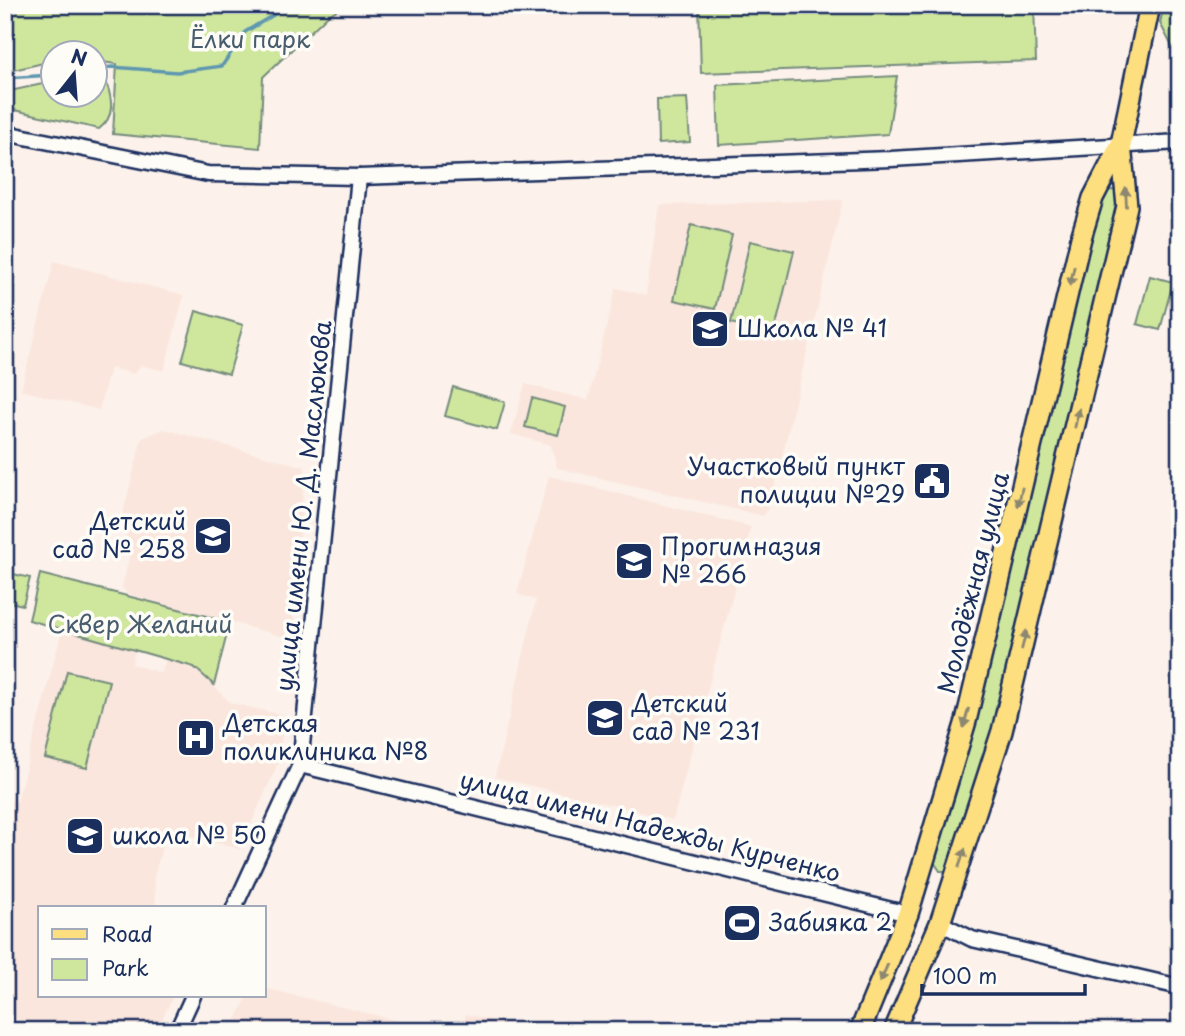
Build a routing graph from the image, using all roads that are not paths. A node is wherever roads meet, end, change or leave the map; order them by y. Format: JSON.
{"nodes":[{"id":1,"x":1150,"y":5,"type":"edge"},
{"id":2,"x":5,"y":133,"type":"edge"},
{"id":3,"x":1180,"y":142,"type":"edge"},
{"id":4,"x":1121,"y":144,"type":"junction"},
{"id":5,"x":359,"y":177,"type":"junction"},
{"id":6,"x":300,"y":765,"type":"junction"},
{"id":7,"x":235,"y":906,"type":"edge"},
{"id":8,"x":908,"y":914,"type":"junction"},
{"id":9,"x":940,"y":923,"type":"junction"},
{"id":10,"x":1180,"y":987,"type":"edge"},
{"id":11,"x":192,"y":998,"type":"edge"},
{"id":12,"x":177,"y":1031,"type":"edge"},
{"id":13,"x":860,"y":1031,"type":"edge"},
{"id":14,"x":894,"y":1031,"type":"edge"}],
"edges":[{"from":1,"to":4,"type":"main road","name":"Молодёжная улица"},
{"from":2,"to":5,"type":"street"},
{"from":3,"to":4,"type":"street"},
{"from":4,"to":5,"type":"street"},
{"from":4,"to":8,"type":"main road","name":"Молодёжная улица","one_way":true},
{"from":9,"to":4,"type":"main road","name":"Молодёжная улица","one_way":true},
{"from":5,"to":6,"type":"street","name":"улица имени Ю. Д. Маслюкова"},
{"from":6,"to":7,"type":"street","name":"улица имени Ю. Д. Маслюкова"},
{"from":6,"to":8,"type":"street","name":"улица имени Надежды Курченко"},
{"from":8,"to":9,"type":"main road"},
{"from":8,"to":13,"type":"main road","name":"Молодёжная улица","one_way":true},
{"from":9,"to":10,"type":"street"},
{"from":9,"to":14,"type":"main road","name":"Молодёжная улица"},
{"from":11,"to":12,"type":"street"}]}
